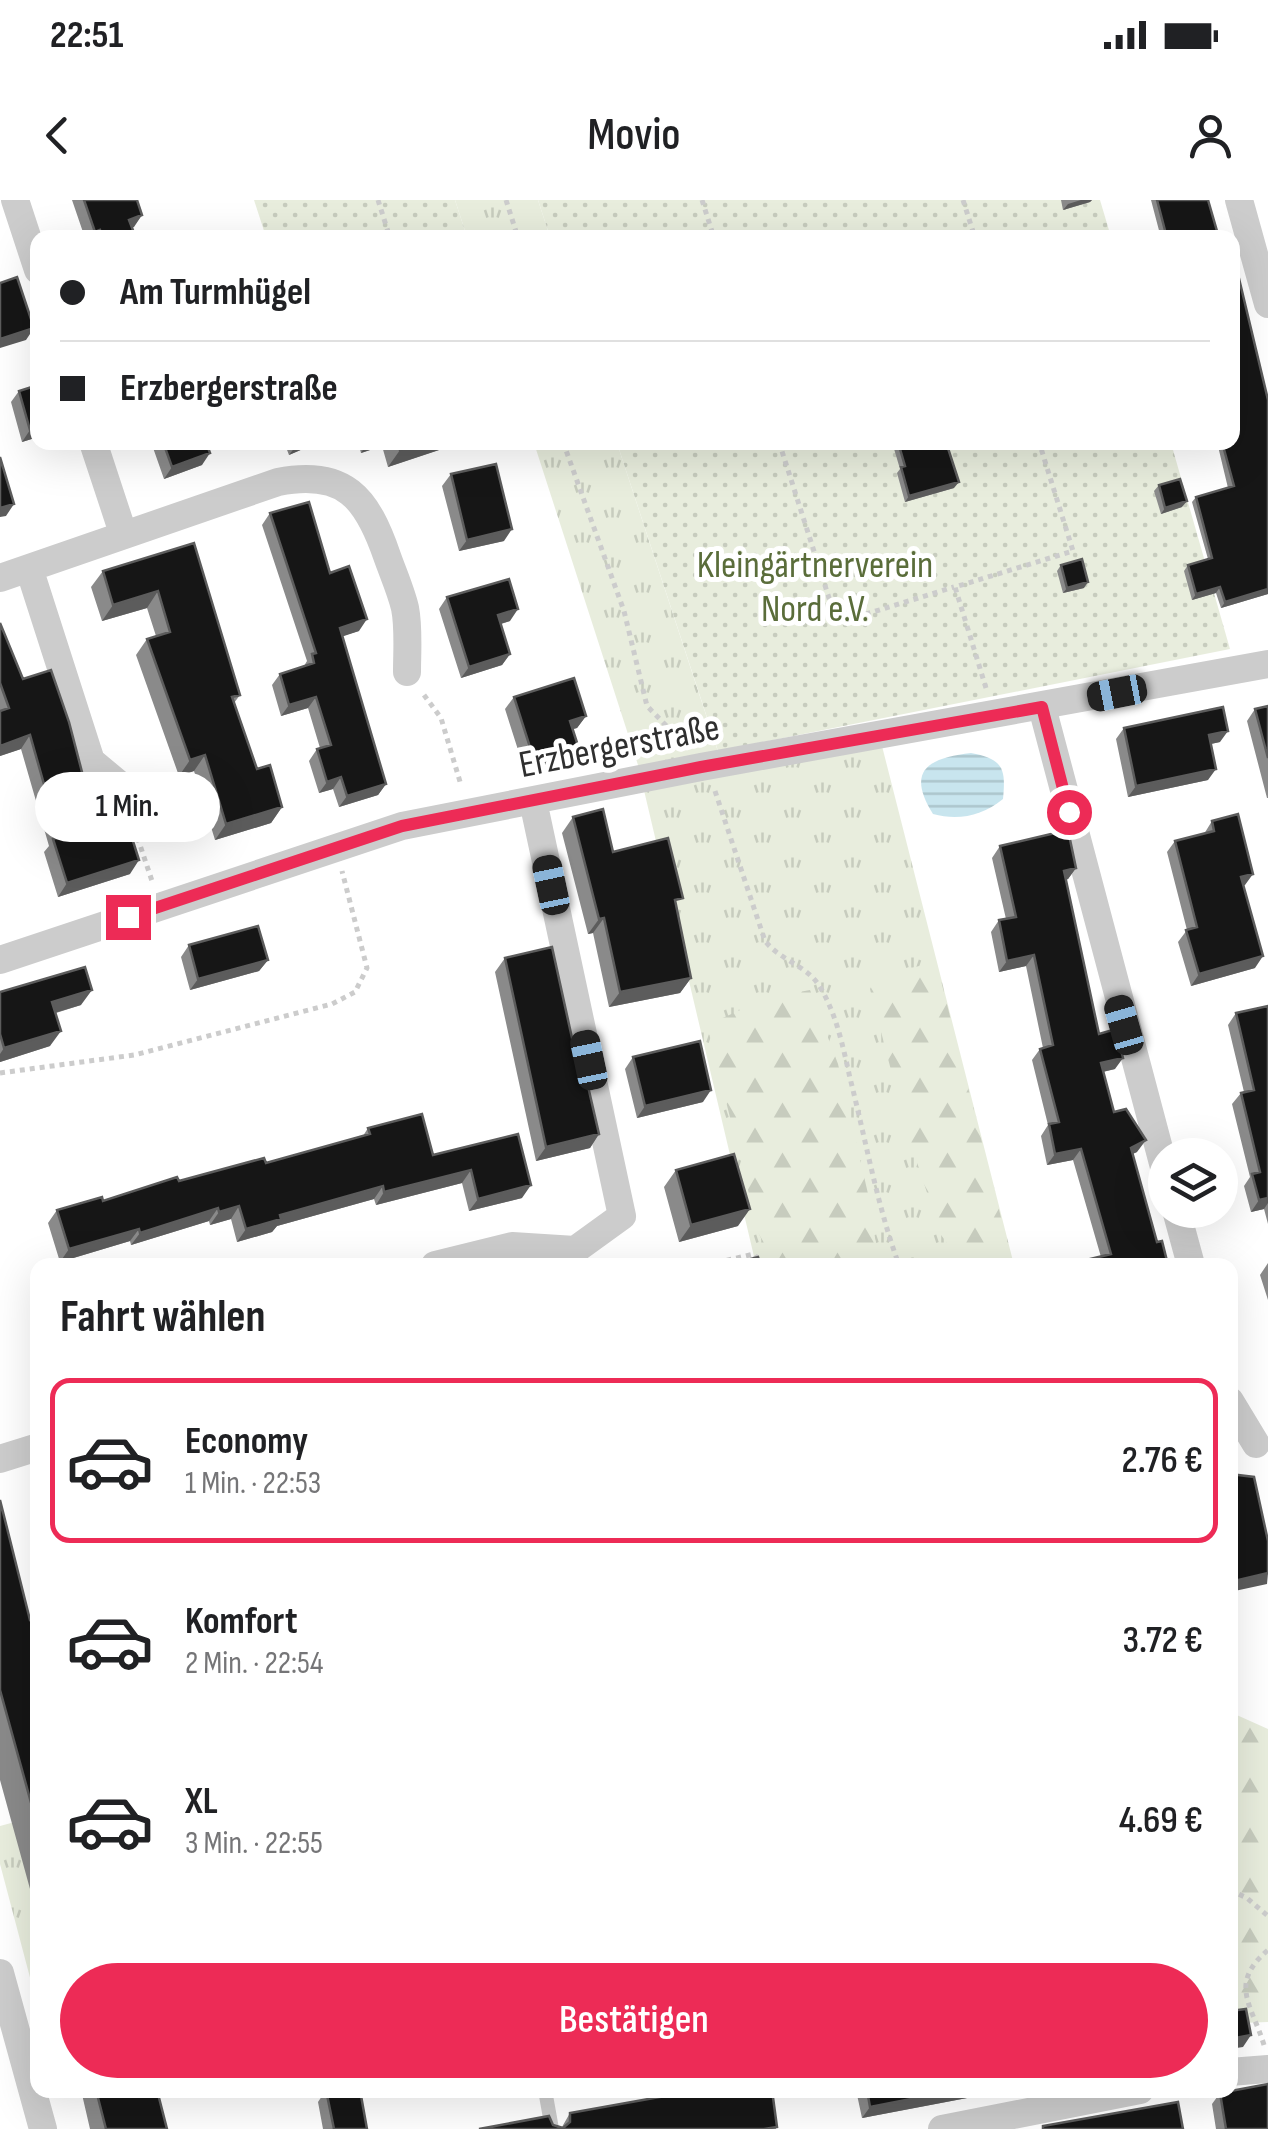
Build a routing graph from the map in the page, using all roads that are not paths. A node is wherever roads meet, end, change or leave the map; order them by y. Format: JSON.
{"nodes":[{"id":1,"x":15,"y":200,"type":"edge"},
{"id":2,"x":1238,"y":200,"type":"edge"},
{"id":3,"x":30,"y":246,"type":"edge"},
{"id":4,"x":1268,"y":304,"type":"edge"},
{"id":5,"x":97,"y":450,"type":"edge"},
{"id":6,"x":123,"y":533,"type":"junction"},
{"id":7,"x":29,"y":568,"type":"junction"},
{"id":8,"x":0,"y":578,"type":"edge"},
{"id":9,"x":1268,"y":664,"type":"edge"},
{"id":10,"x":407,"y":672,"type":"road end"},
{"id":11,"x":1042,"y":707,"type":"junction"},
{"id":12,"x":121,"y":786,"type":"road end"},
{"id":13,"x":533,"y":801,"type":"junction"},
{"id":14,"x":0,"y":960,"type":"edge"},
{"id":15,"x":1156,"y":1138,"type":"edge"},
{"id":16,"x":1181,"y":1228,"type":"edge"},
{"id":17,"x":463,"y":1258,"type":"edge"},
{"id":18,"x":585,"y":1258,"type":"edge"},
{"id":19,"x":1189,"y":1258,"type":"edge"},
{"id":20,"x":1238,"y":1414,"type":"edge"},
{"id":21,"x":1256,"y":1444,"type":"dead end"},
{"id":22,"x":30,"y":1450,"type":"edge"},
{"id":23,"x":0,"y":1459,"type":"edge"},
{"id":24,"x":0,"y":1973,"type":"edge"},
{"id":25,"x":29,"y":2037,"type":"edge"},
{"id":26,"x":1267,"y":2060,"type":"edge"},
{"id":27,"x":1238,"y":2069,"type":"edge"},
{"id":28,"x":38,"y":2098,"type":"edge"},
{"id":29,"x":547,"y":2098,"type":"edge"},
{"id":30,"x":1099,"y":2098,"type":"edge"},
{"id":31,"x":43,"y":2129,"type":"edge"},
{"id":32,"x":552,"y":2129,"type":"edge"},
{"id":33,"x":942,"y":2129,"type":"edge"}],
"edges":[{"from":1,"to":3,"type":"street"},
{"from":2,"to":4,"type":"street"},
{"from":5,"to":6,"type":"street"},
{"from":6,"to":7,"type":"street"},
{"from":6,"to":10,"type":"street"},
{"from":7,"to":8,"type":"street"},
{"from":7,"to":12,"type":"street"},
{"from":9,"to":11,"type":"street","name":"Erzbergerstraße"},
{"from":11,"to":13,"type":"street","name":"Erzbergerstraße"},
{"from":11,"to":15,"type":"street"},
{"from":13,"to":14,"type":"street","name":"Erzbergerstraße"},
{"from":13,"to":18,"type":"street"},
{"from":16,"to":19,"type":"street"},
{"from":17,"to":18,"type":"street"},
{"from":20,"to":21,"type":"street"},
{"from":22,"to":23,"type":"street"},
{"from":24,"to":25,"type":"street"},
{"from":26,"to":27,"type":"street"},
{"from":28,"to":31,"type":"street"},
{"from":29,"to":32,"type":"lane"},
{"from":30,"to":33,"type":"street"}]}
